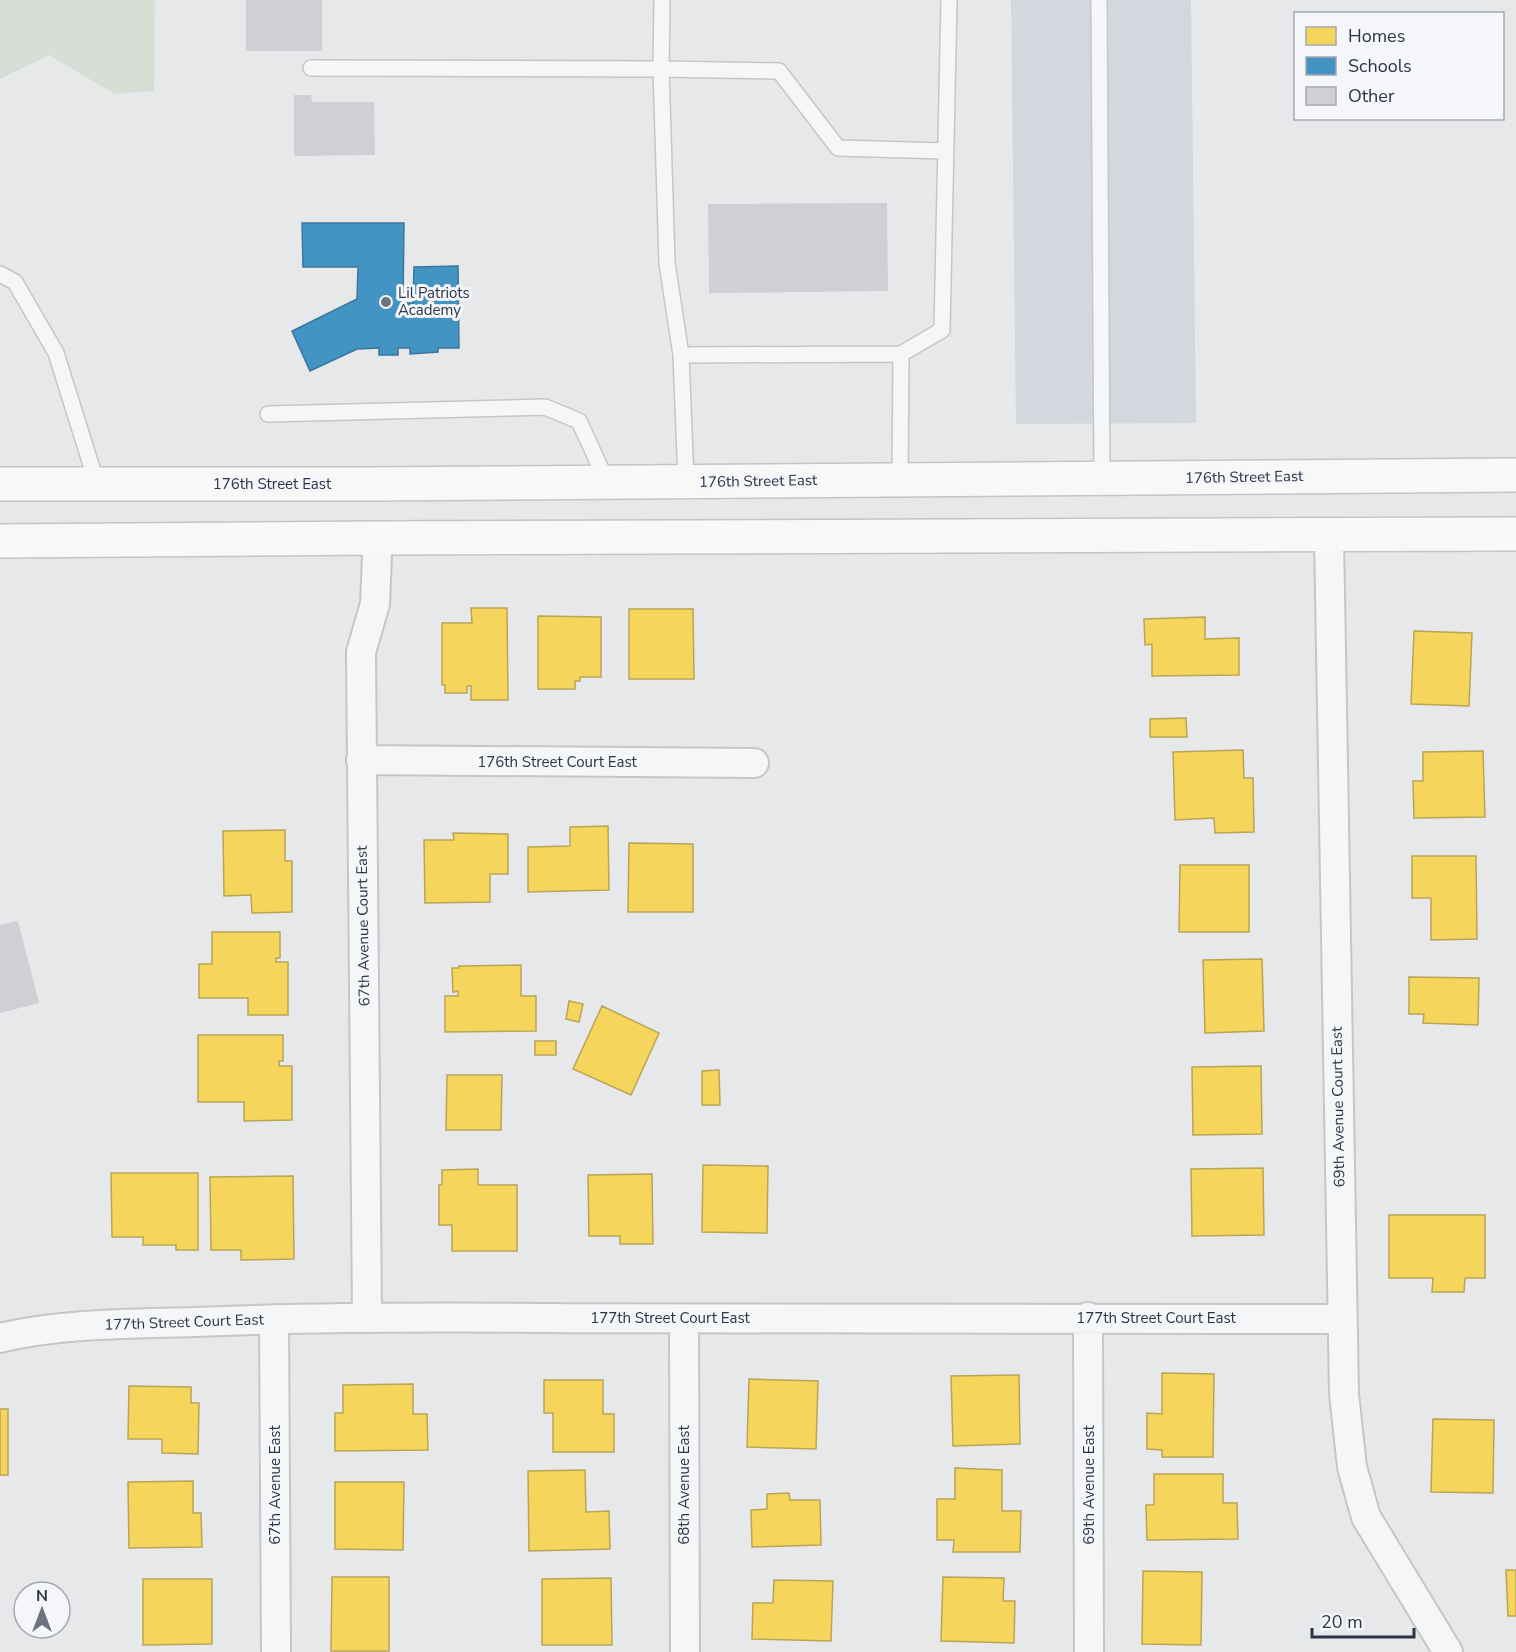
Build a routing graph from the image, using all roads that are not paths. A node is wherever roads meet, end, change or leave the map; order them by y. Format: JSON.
{"nodes":[{"id":1,"x":662,"y":0,"type":"edge"},
{"id":2,"x":949,"y":0,"type":"edge"},
{"id":3,"x":1099,"y":0,"type":"edge"},
{"id":4,"x":312,"y":68,"type":"dead end"},
{"id":5,"x":661,"y":69,"type":"junction"},
{"id":6,"x":946,"y":151,"type":"junction"},
{"id":7,"x":0,"y":274,"type":"edge"},
{"id":8,"x":901,"y":354,"type":"junction"},
{"id":9,"x":681,"y":355,"type":"junction"},
{"id":10,"x":268,"y":414,"type":"dead end"},
{"id":11,"x":1516,"y":475,"type":"edge"},
{"id":12,"x":1102,"y":478,"type":"junction"},
{"id":13,"x":900,"y":480,"type":"junction"},
{"id":14,"x":607,"y":482,"type":"junction"},
{"id":15,"x":686,"y":482,"type":"junction"},
{"id":16,"x":0,"y":484,"type":"edge"},
{"id":17,"x":97,"y":484,"type":"junction"},
{"id":18,"x":1516,"y":534,"type":"edge"},
{"id":19,"x":1329,"y":536,"type":"junction"},
{"id":20,"x":374,"y":538,"type":"junction"},
{"id":21,"x":0,"y":542,"type":"edge"},
{"id":22,"x":361,"y":760,"type":"junction"},
{"id":23,"x":754,"y":763,"type":"dead end"},
{"id":24,"x":367,"y":1316,"type":"junction"},
{"id":25,"x":1088,"y":1317,"type":"junction"},
{"id":26,"x":274,"y":1319,"type":"junction"},
{"id":27,"x":684,"y":1319,"type":"junction"},
{"id":28,"x":1342,"y":1319,"type":"junction"},
{"id":29,"x":0,"y":1338,"type":"edge"},
{"id":30,"x":276,"y":1652,"type":"edge"},
{"id":31,"x":685,"y":1652,"type":"edge"},
{"id":32,"x":1089,"y":1652,"type":"edge"},
{"id":33,"x":1448,"y":1652,"type":"edge"}],
"edges":[{"from":1,"to":5,"type":"lane"},
{"from":2,"to":6,"type":"lane"},
{"from":3,"to":12,"type":"lane"},
{"from":4,"to":5,"type":"lane"},
{"from":5,"to":6,"type":"lane"},
{"from":5,"to":9,"type":"lane"},
{"from":6,"to":8,"type":"lane"},
{"from":7,"to":17,"type":"lane"},
{"from":8,"to":9,"type":"lane"},
{"from":8,"to":13,"type":"lane"},
{"from":9,"to":15,"type":"lane"},
{"from":10,"to":14,"type":"lane"},
{"from":11,"to":12,"type":"main road","name":"176th Street East"},
{"from":12,"to":13,"type":"main road","name":"176th Street East"},
{"from":13,"to":15,"type":"main road","name":"176th Street East"},
{"from":14,"to":15,"type":"main road","name":"176th Street East"},
{"from":14,"to":17,"type":"main road","name":"176th Street East"},
{"from":16,"to":17,"type":"main road","name":"176th Street East"},
{"from":18,"to":19,"type":"main road"},
{"from":19,"to":20,"type":"main road"},
{"from":19,"to":28,"type":"street","name":"69th Avenue Court East"},
{"from":20,"to":21,"type":"main road"},
{"from":20,"to":22,"type":"street","name":"67th Avenue Court East"},
{"from":22,"to":23,"type":"street","name":"176th Street Court East"},
{"from":22,"to":24,"type":"street","name":"67th Avenue Court East"},
{"from":24,"to":26,"type":"street","name":"177th Street Court East"},
{"from":24,"to":27,"type":"street","name":"177th Street Court East"},
{"from":25,"to":27,"type":"street","name":"177th Street Court East"},
{"from":25,"to":28,"type":"street","name":"177th Street Court East"},
{"from":25,"to":32,"type":"street","name":"69th Avenue East"},
{"from":26,"to":29,"type":"street","name":"177th Street Court East"},
{"from":26,"to":30,"type":"street","name":"67th Avenue East"},
{"from":27,"to":31,"type":"street","name":"68th Avenue East"},
{"from":28,"to":33,"type":"street","name":"69th Avenue Court East"}]}
